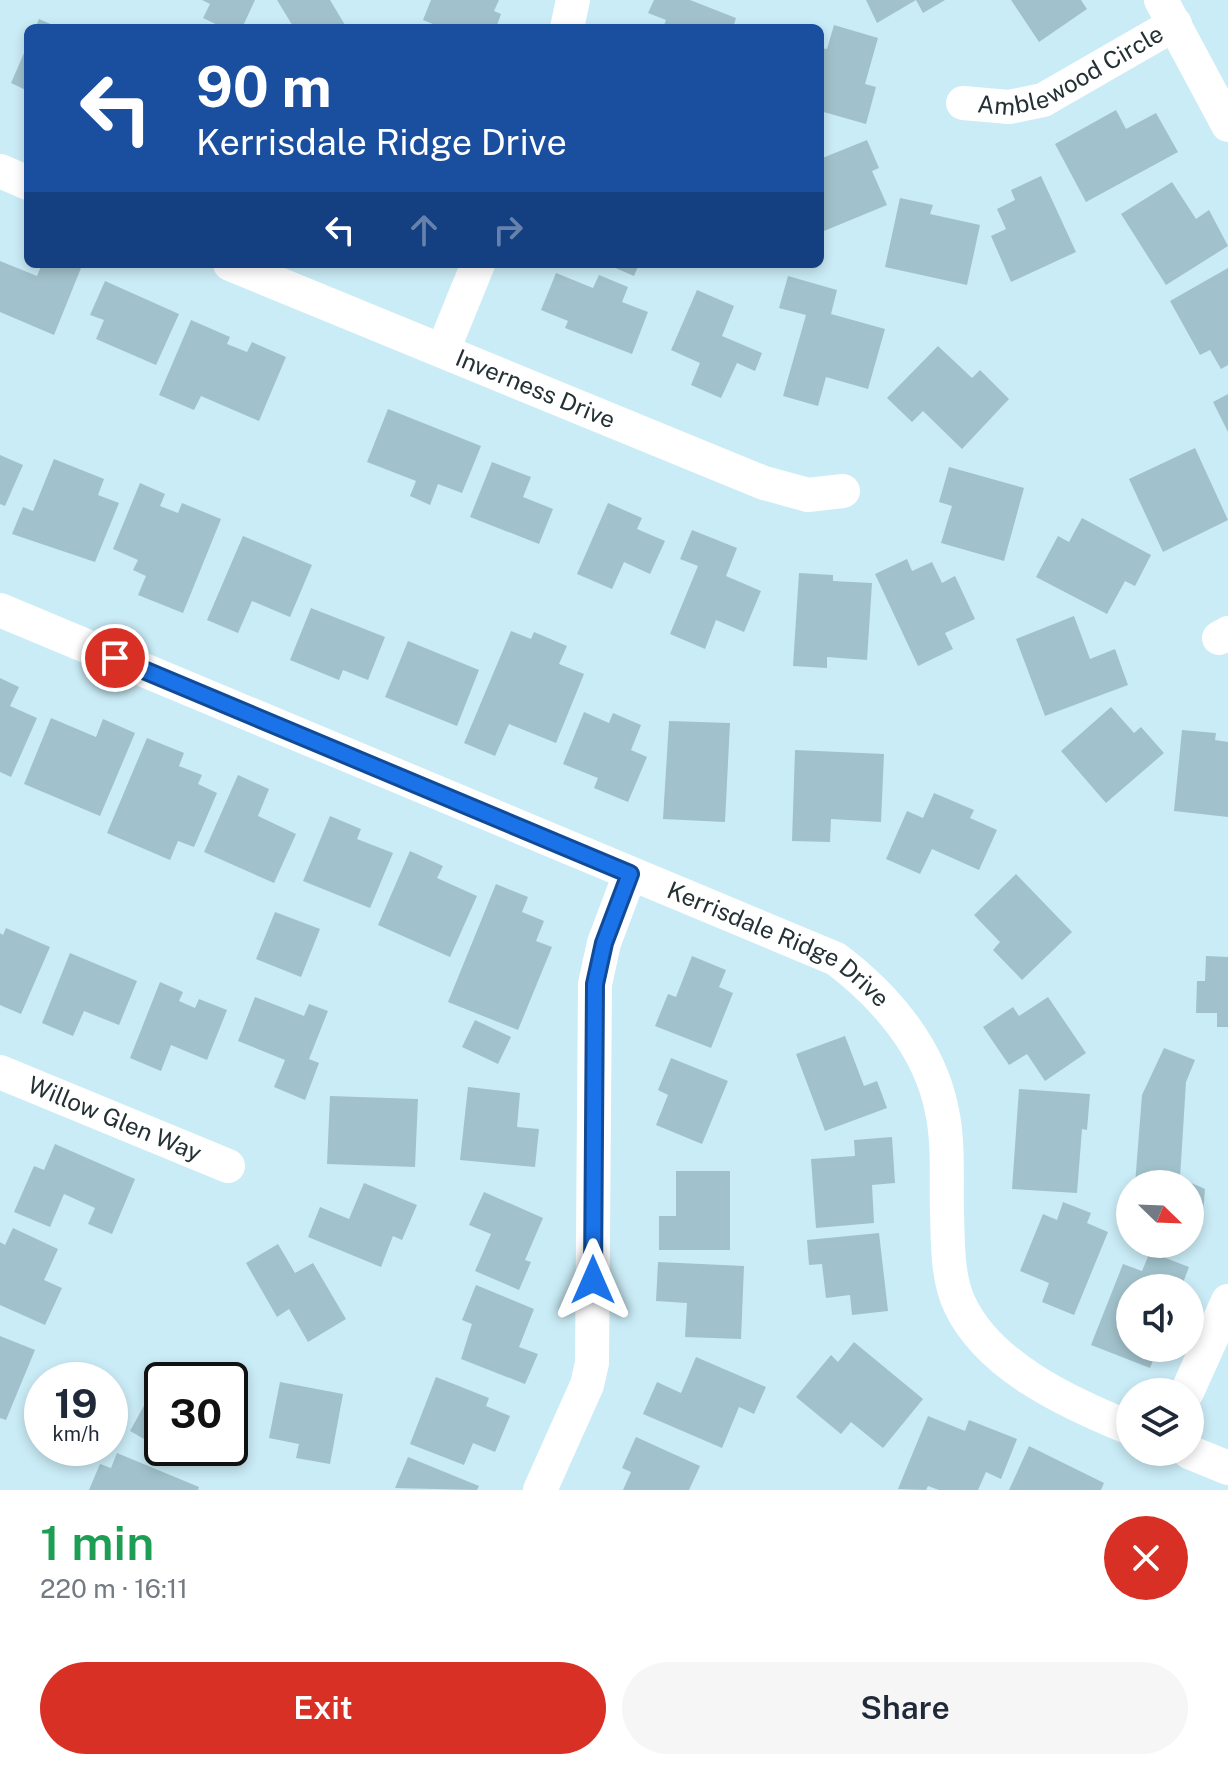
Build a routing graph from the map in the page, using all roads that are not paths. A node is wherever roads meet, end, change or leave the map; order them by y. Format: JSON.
{"nodes":[{"id":1,"x":573,"y":0,"type":"edge"},
{"id":2,"x":1168,"y":12,"type":"edge"},
{"id":3,"x":568,"y":24,"type":"edge"},
{"id":4,"x":963,"y":103,"type":"dead end"},
{"id":5,"x":1228,"y":125,"type":"edge"},
{"id":6,"x":0,"y":171,"type":"edge"},
{"id":7,"x":24,"y":181,"type":"edge"},
{"id":8,"x":240,"y":268,"type":"edge"},
{"id":9,"x":476,"y":268,"type":"edge"},
{"id":10,"x":443,"y":350,"type":"junction"},
{"id":11,"x":843,"y":491,"type":"dead end"},
{"id":12,"x":0,"y":610,"type":"edge"},
{"id":13,"x":630,"y":874,"type":"junction"},
{"id":14,"x":3,"y":1080,"type":"edge"},
{"id":15,"x":228,"y":1166,"type":"dead end"},
{"id":16,"x":1228,"y":1301,"type":"edge"},
{"id":17,"x":1193,"y":1378,"type":"edge"},
{"id":18,"x":1116,"y":1422,"type":"edge"},
{"id":19,"x":1204,"y":1458,"type":"edge"},
{"id":20,"x":1228,"y":1468,"type":"edge"},
{"id":21,"x":540,"y":1490,"type":"edge"}],
"edges":[{"from":1,"to":3,"type":"street"},
{"from":2,"to":4,"type":"street","name":"Amblewood Circle"},
{"from":2,"to":5,"type":"street"},
{"from":6,"to":7,"type":"street"},
{"from":8,"to":10,"type":"street","name":"Inverness Drive"},
{"from":9,"to":10,"type":"street"},
{"from":10,"to":11,"type":"street","name":"Inverness Drive"},
{"from":12,"to":13,"type":"street","name":"Kerrisdale Ridge Drive"},
{"from":13,"to":18,"type":"street","name":"Kerrisdale Ridge Drive"},
{"from":13,"to":21,"type":"street"},
{"from":14,"to":15,"type":"street","name":"Willow Glen Way"},
{"from":16,"to":17,"type":"street"},
{"from":19,"to":20,"type":"street"}]}
